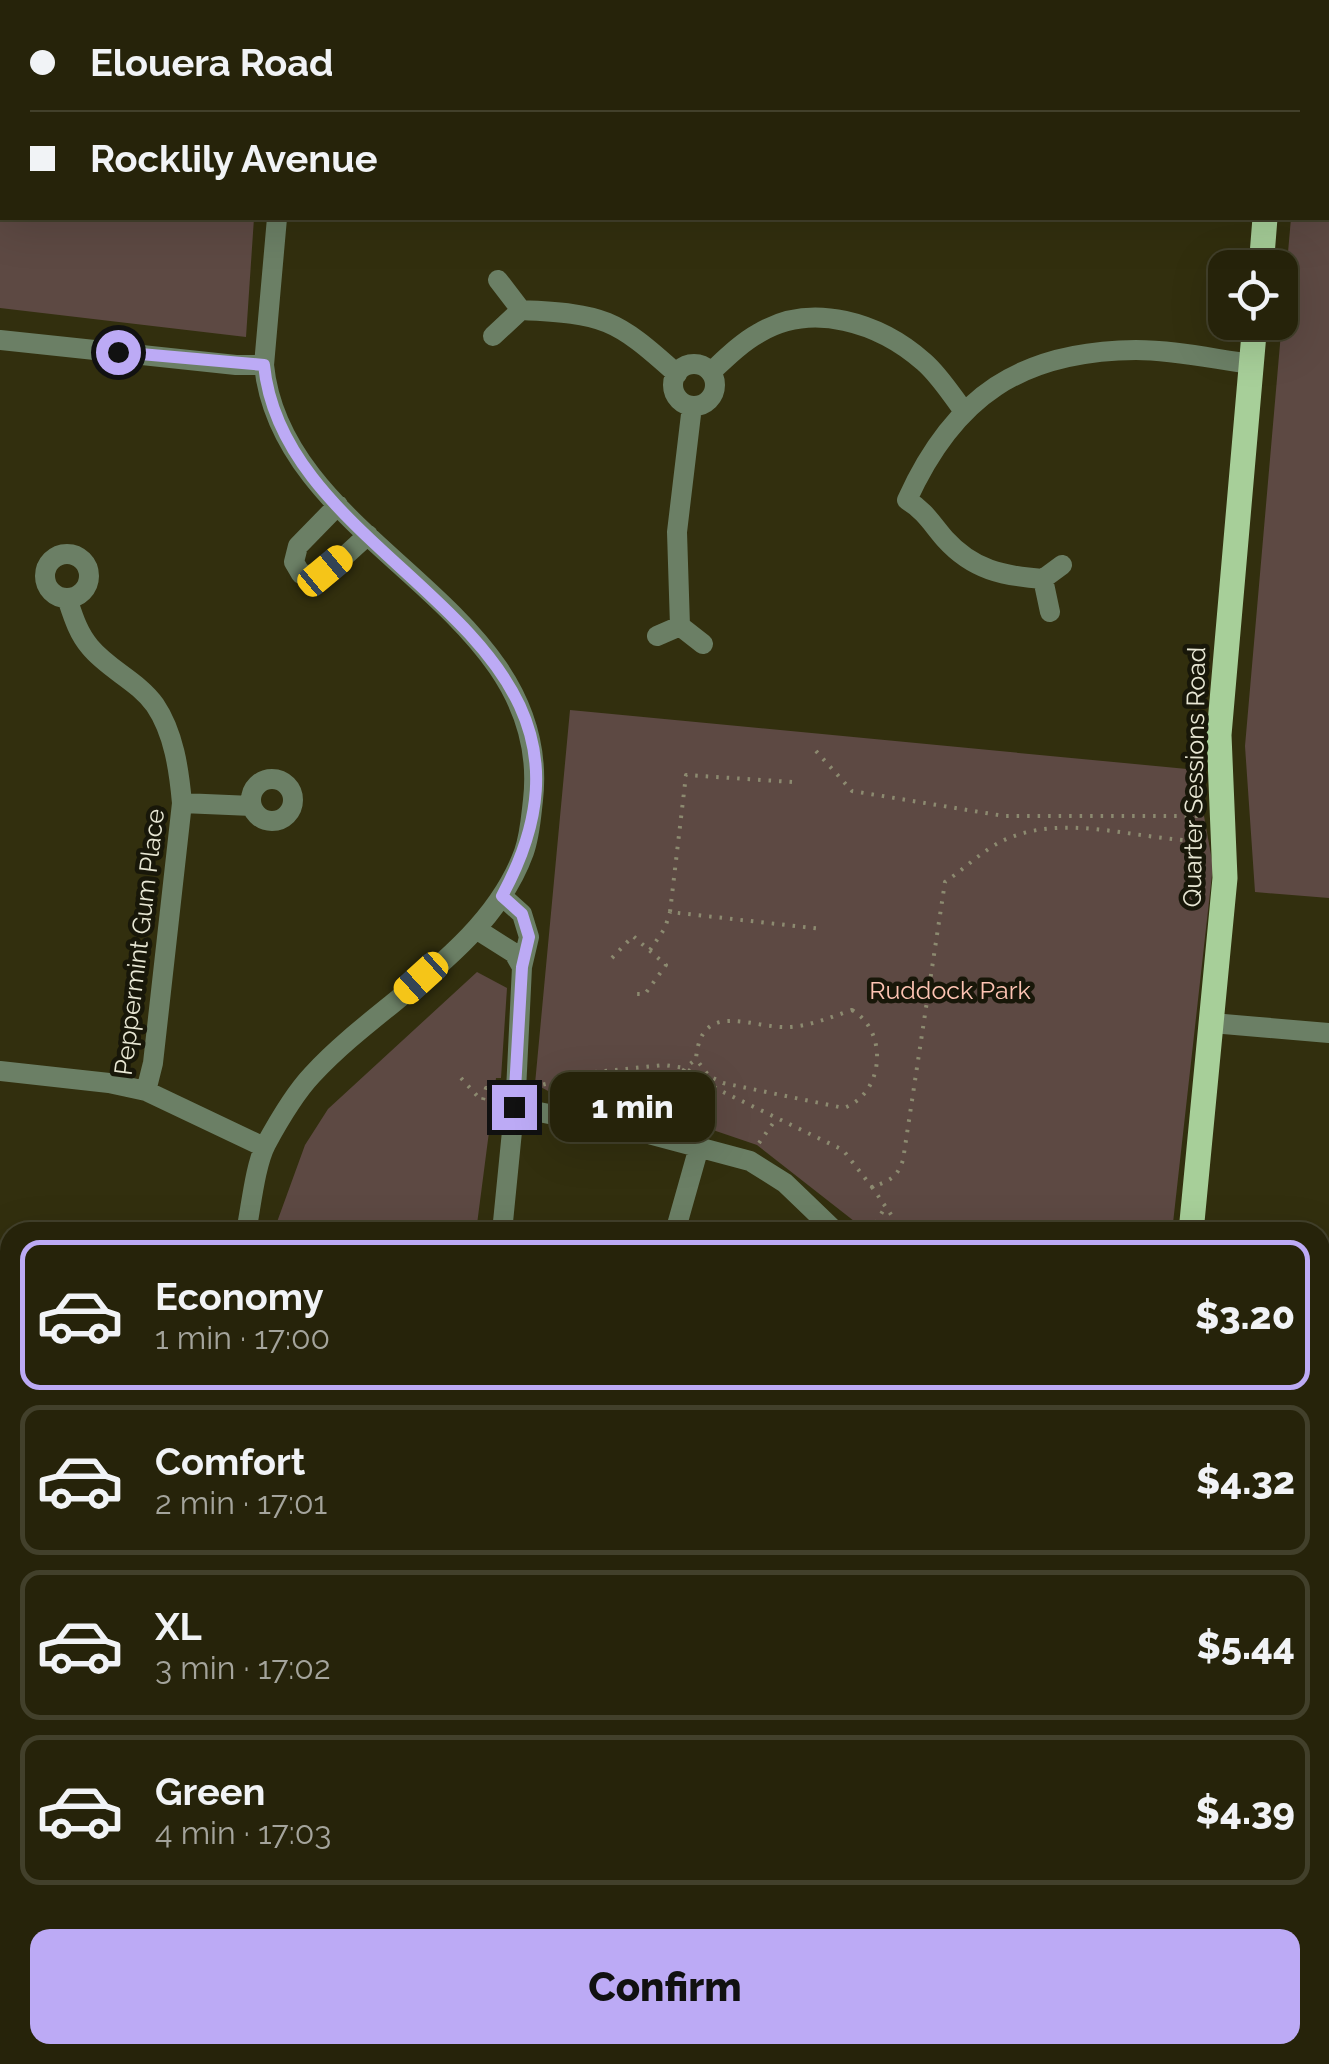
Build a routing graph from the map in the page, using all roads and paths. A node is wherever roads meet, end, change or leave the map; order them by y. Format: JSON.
{"nodes":[{"id":1,"x":277,"y":220,"type":"edge"},
{"id":2,"x":1265,"y":220,"type":"edge"},
{"id":3,"x":1262,"y":250,"type":"edge"},
{"id":4,"x":498,"y":280,"type":"dead end"},
{"id":5,"x":521,"y":310,"type":"junction"},
{"id":6,"x":494,"y":336,"type":"dead end"},
{"id":7,"x":0,"y":340,"type":"edge"},
{"id":8,"x":1254,"y":340,"type":"edge"},
{"id":9,"x":1252,"y":364,"type":"junction"},
{"id":10,"x":264,"y":365,"type":"junction"},
{"id":11,"x":711,"y":372,"type":"junction"},
{"id":12,"x":677,"y":374,"type":"junction"},
{"id":13,"x":692,"y":406,"type":"junction"},
{"id":14,"x":964,"y":410,"type":"junction"},
{"id":15,"x":338,"y":504,"type":"junction"},
{"id":16,"x":368,"y":535,"type":"junction"},
{"id":17,"x":1062,"y":565,"type":"dead end"},
{"id":18,"x":1043,"y":579,"type":"junction"},
{"id":19,"x":67,"y":598,"type":"dead end"},
{"id":20,"x":1050,"y":612,"type":"dead end"},
{"id":21,"x":680,"y":626,"type":"junction"},
{"id":22,"x":657,"y":636,"type":"dead end"},
{"id":23,"x":703,"y":644,"type":"dead end"},
{"id":24,"x":816,"y":751,"type":"dead end"},
{"id":25,"x":792,"y":782,"type":"dead end"},
{"id":26,"x":182,"y":803,"type":"junction"},
{"id":27,"x":252,"y":806,"type":"dead end"},
{"id":28,"x":1200,"y":816,"type":"dead end"},
{"id":29,"x":1204,"y":841,"type":"dead end"},
{"id":30,"x":502,"y":896,"type":"junction"},
{"id":31,"x":670,"y":912,"type":"junction"},
{"id":32,"x":476,"y":929,"type":"junction"},
{"id":33,"x":822,"y":929,"type":"dead end"},
{"id":34,"x":650,"y":950,"type":"junction"},
{"id":35,"x":612,"y":958,"type":"dead end"},
{"id":36,"x":522,"y":967,"type":"junction"},
{"id":37,"x":632,"y":990,"type":"dead end"},
{"id":38,"x":1212,"y":1022,"type":"junction"},
{"id":39,"x":1329,"y":1034,"type":"edge"},
{"id":40,"x":696,"y":1058,"type":"junction"},
{"id":41,"x":685,"y":1068,"type":"junction"},
{"id":42,"x":0,"y":1071,"type":"edge"},
{"id":43,"x":462,"y":1078,"type":"dead end"},
{"id":44,"x":723,"y":1083,"type":"junction"},
{"id":45,"x":719,"y":1090,"type":"junction"},
{"id":46,"x":146,"y":1092,"type":"junction"},
{"id":47,"x":515,"y":1099,"type":"junction"},
{"id":48,"x":776,"y":1119,"type":"junction"},
{"id":49,"x":649,"y":1134,"type":"junction"},
{"id":50,"x":264,"y":1147,"type":"junction"},
{"id":51,"x":699,"y":1147,"type":"junction"},
{"id":52,"x":750,"y":1161,"type":"junction"},
{"id":53,"x":872,"y":1187,"type":"junction"},
{"id":54,"x":885,"y":1206,"type":"junction"},
{"id":55,"x":248,"y":1222,"type":"edge"},
{"id":56,"x":503,"y":1222,"type":"edge"},
{"id":57,"x":678,"y":1222,"type":"edge"},
{"id":58,"x":826,"y":1222,"type":"edge"},
{"id":59,"x":876,"y":1222,"type":"edge"},
{"id":60,"x":896,"y":1222,"type":"edge"},
{"id":61,"x":1192,"y":1222,"type":"edge"}],
"edges":[{"from":1,"to":10,"type":"street"},
{"from":2,"to":3,"type":"main road"},
{"from":4,"to":5,"type":"street"},
{"from":5,"to":6,"type":"street"},
{"from":5,"to":12,"type":"street"},
{"from":7,"to":10,"type":"street"},
{"from":8,"to":9,"type":"main road","name":"Quarter Sessions Road"},
{"from":9,"to":14,"type":"street"},
{"from":9,"to":38,"type":"main road","name":"Quarter Sessions Road"},
{"from":10,"to":15,"type":"street"},
{"from":11,"to":12,"type":"street"},
{"from":11,"to":13,"type":"street"},
{"from":11,"to":14,"type":"street"},
{"from":12,"to":13,"type":"street"},
{"from":13,"to":21,"type":"street"},
{"from":14,"to":18,"type":"street"},
{"from":15,"to":16,"type":"street"},
{"from":15,"to":16,"type":"street"},
{"from":16,"to":30,"type":"street"},
{"from":17,"to":18,"type":"street"},
{"from":18,"to":20,"type":"street"},
{"from":19,"to":26,"type":"street","name":"Peppermint Gum Place"},
{"from":21,"to":22,"type":"street"},
{"from":21,"to":23,"type":"street"},
{"from":24,"to":28,"type":"path"},
{"from":25,"to":31,"type":"path"},
{"from":26,"to":27,"type":"street"},
{"from":26,"to":46,"type":"street","name":"Peppermint Gum Place"},
{"from":29,"to":53,"type":"path"},
{"from":30,"to":32,"type":"street"},
{"from":30,"to":36,"type":"street"},
{"from":31,"to":33,"type":"path"},
{"from":31,"to":34,"type":"path"},
{"from":32,"to":36,"type":"street"},
{"from":32,"to":50,"type":"street"},
{"from":34,"to":35,"type":"path"},
{"from":34,"to":37,"type":"path"},
{"from":36,"to":47,"type":"street"},
{"from":38,"to":39,"type":"street"},
{"from":38,"to":61,"type":"main road","name":"Quarter Sessions Road"},
{"from":40,"to":41,"type":"path"},
{"from":40,"to":44,"type":"path"},
{"from":40,"to":44,"type":"path"},
{"from":41,"to":45,"type":"path"},
{"from":41,"to":47,"type":"path"},
{"from":41,"to":49,"type":"path"},
{"from":42,"to":46,"type":"street"},
{"from":43,"to":47,"type":"path"},
{"from":44,"to":45,"type":"path"},
{"from":45,"to":48,"type":"path"},
{"from":46,"to":50,"type":"street"},
{"from":47,"to":49,"type":"street"},
{"from":47,"to":56,"type":"street"},
{"from":48,"to":52,"type":"path"},
{"from":48,"to":53,"type":"path"},
{"from":49,"to":51,"type":"street"},
{"from":50,"to":55,"type":"street"},
{"from":51,"to":52,"type":"street"},
{"from":51,"to":57,"type":"street"},
{"from":52,"to":58,"type":"street"},
{"from":53,"to":54,"type":"path"},
{"from":54,"to":59,"type":"path"},
{"from":54,"to":60,"type":"path"}]}
